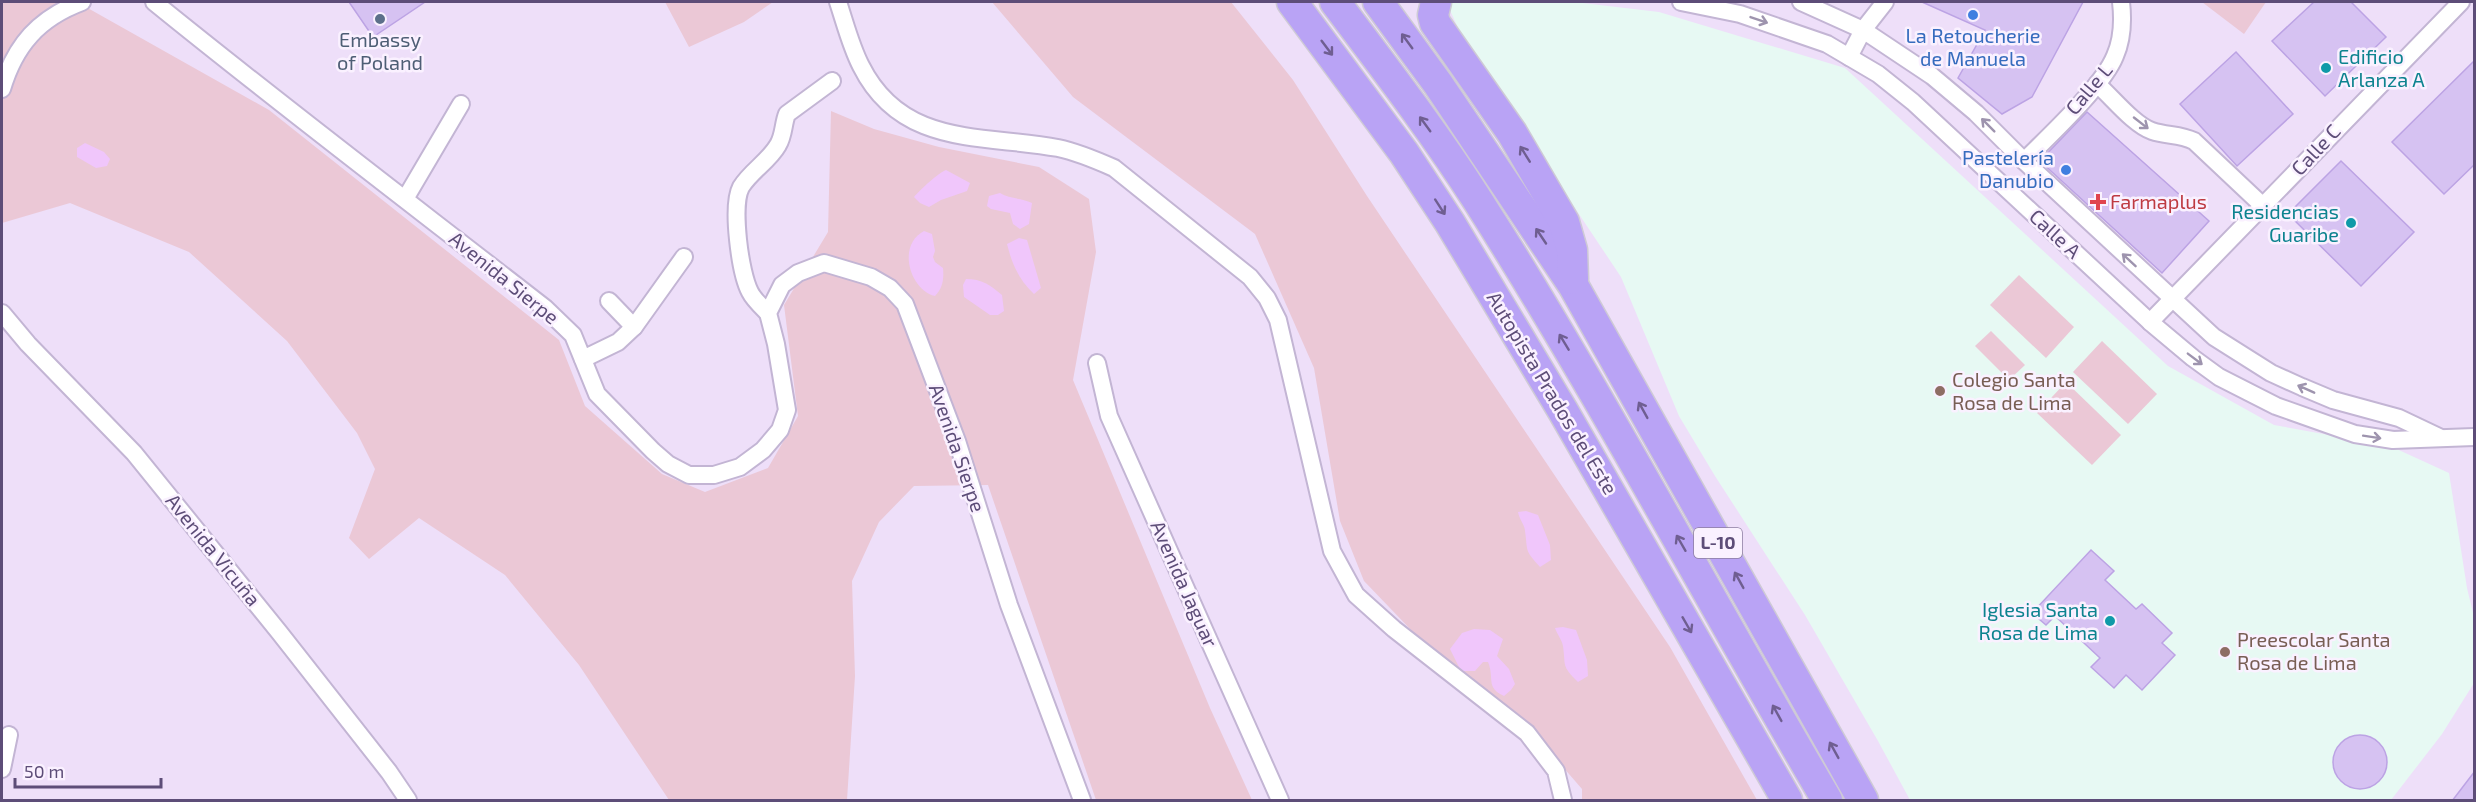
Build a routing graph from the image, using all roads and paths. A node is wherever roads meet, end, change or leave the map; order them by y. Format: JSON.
{"nodes":[{"id":1,"x":82,"y":2,"type":"edge"},
{"id":2,"x":154,"y":2,"type":"edge"},
{"id":3,"x":838,"y":2,"type":"edge"},
{"id":4,"x":1292,"y":2,"type":"edge"},
{"id":5,"x":1335,"y":2,"type":"edge"},
{"id":6,"x":1378,"y":2,"type":"edge"},
{"id":7,"x":1436,"y":2,"type":"edge"},
{"id":8,"x":1681,"y":2,"type":"edge"},
{"id":9,"x":1801,"y":2,"type":"edge"},
{"id":10,"x":1885,"y":2,"type":"edge"},
{"id":11,"x":2121,"y":2,"type":"edge"},
{"id":12,"x":2461,"y":2,"type":"edge"},
{"id":13,"x":1863,"y":30,"type":"junction"},
{"id":14,"x":1849,"y":57,"type":"junction"},
{"id":15,"x":832,"y":81,"type":"dead end"},
{"id":16,"x":2097,"y":84,"type":"junction"},
{"id":17,"x":2,"y":89,"type":"edge"},
{"id":18,"x":461,"y":104,"type":"dead end"},
{"id":19,"x":2024,"y":161,"type":"junction"},
{"id":20,"x":405,"y":199,"type":"junction"},
{"id":21,"x":2263,"y":206,"type":"junction"},
{"id":22,"x":684,"y":257,"type":"dead end"},
{"id":23,"x":1573,"y":285,"type":"junction"},
{"id":24,"x":2171,"y":300,"type":"junction"},
{"id":25,"x":609,"y":301,"type":"dead end"},
{"id":26,"x":2,"y":313,"type":"edge"},
{"id":27,"x":768,"y":313,"type":"junction"},
{"id":28,"x":2150,"y":322,"type":"junction"},
{"id":29,"x":634,"y":327,"type":"junction"},
{"id":30,"x":583,"y":359,"type":"junction"},
{"id":31,"x":1097,"y":363,"type":"dead end"},
{"id":32,"x":2475,"y":437,"type":"edge"},
{"id":33,"x":2439,"y":438,"type":"junction"},
{"id":34,"x":9,"y":735,"type":"dead end"},
{"id":35,"x":2,"y":770,"type":"edge"},
{"id":36,"x":408,"y":801,"type":"edge"},
{"id":37,"x":1082,"y":801,"type":"edge"},
{"id":38,"x":1280,"y":801,"type":"edge"},
{"id":39,"x":1563,"y":801,"type":"edge"},
{"id":40,"x":1787,"y":801,"type":"edge"},
{"id":41,"x":1827,"y":801,"type":"edge"},
{"id":42,"x":1863,"y":801,"type":"edge"}],
"edges":[{"from":1,"to":17,"type":"street"},
{"from":2,"to":20,"type":"street","name":"Avenida Sierpe"},
{"from":3,"to":39,"type":"street"},
{"from":4,"to":40,"type":"highway","name":"Autopista Prados del Este","one_way":true},
{"from":41,"to":5,"type":"highway","name":"Autopista Prados del Este","number":"L-10","one_way":true},
{"from":23,"to":6,"type":"highway","one_way":true},
{"from":23,"to":7,"type":"highway","one_way":true},
{"from":8,"to":14,"type":"street","name":"Calle A","one_way":true},
{"from":9,"to":13,"type":"street","name":"Calle A"},
{"from":10,"to":13,"type":"street"},
{"from":11,"to":16,"type":"street","name":"Calle L"},
{"from":12,"to":21,"type":"street","name":"Calle C"},
{"from":13,"to":14,"type":"street"},
{"from":19,"to":13,"type":"street","name":"Calle A","one_way":true},
{"from":14,"to":28,"type":"street","name":"Calle A"},
{"from":15,"to":27,"type":"street"},
{"from":16,"to":19,"type":"street","name":"Calle L"},
{"from":16,"to":21,"type":"street","one_way":true},
{"from":18,"to":20,"type":"street"},
{"from":24,"to":19,"type":"street","name":"Calle A","one_way":true},
{"from":20,"to":30,"type":"street","name":"Avenida Sierpe"},
{"from":21,"to":24,"type":"street","name":"Calle C"},
{"from":22,"to":29,"type":"street"},
{"from":42,"to":23,"type":"highway","number":"L-10","one_way":true},
{"from":24,"to":28,"type":"street","name":"Calle C"},
{"from":33,"to":24,"type":"street","name":"Calle A","one_way":true},
{"from":25,"to":29,"type":"street"},
{"from":26,"to":36,"type":"street","name":"Avenida Vicuña"},
{"from":27,"to":30,"type":"street","name":"Avenida Sierpe"},
{"from":27,"to":37,"type":"street","name":"Avenida Sierpe"},
{"from":28,"to":33,"type":"street","name":"Calle A","one_way":true},
{"from":29,"to":30,"type":"street"},
{"from":31,"to":38,"type":"street","name":"Avenida Jaguar"},
{"from":32,"to":33,"type":"street","name":"Calle A"},
{"from":34,"to":35,"type":"street"}]}
